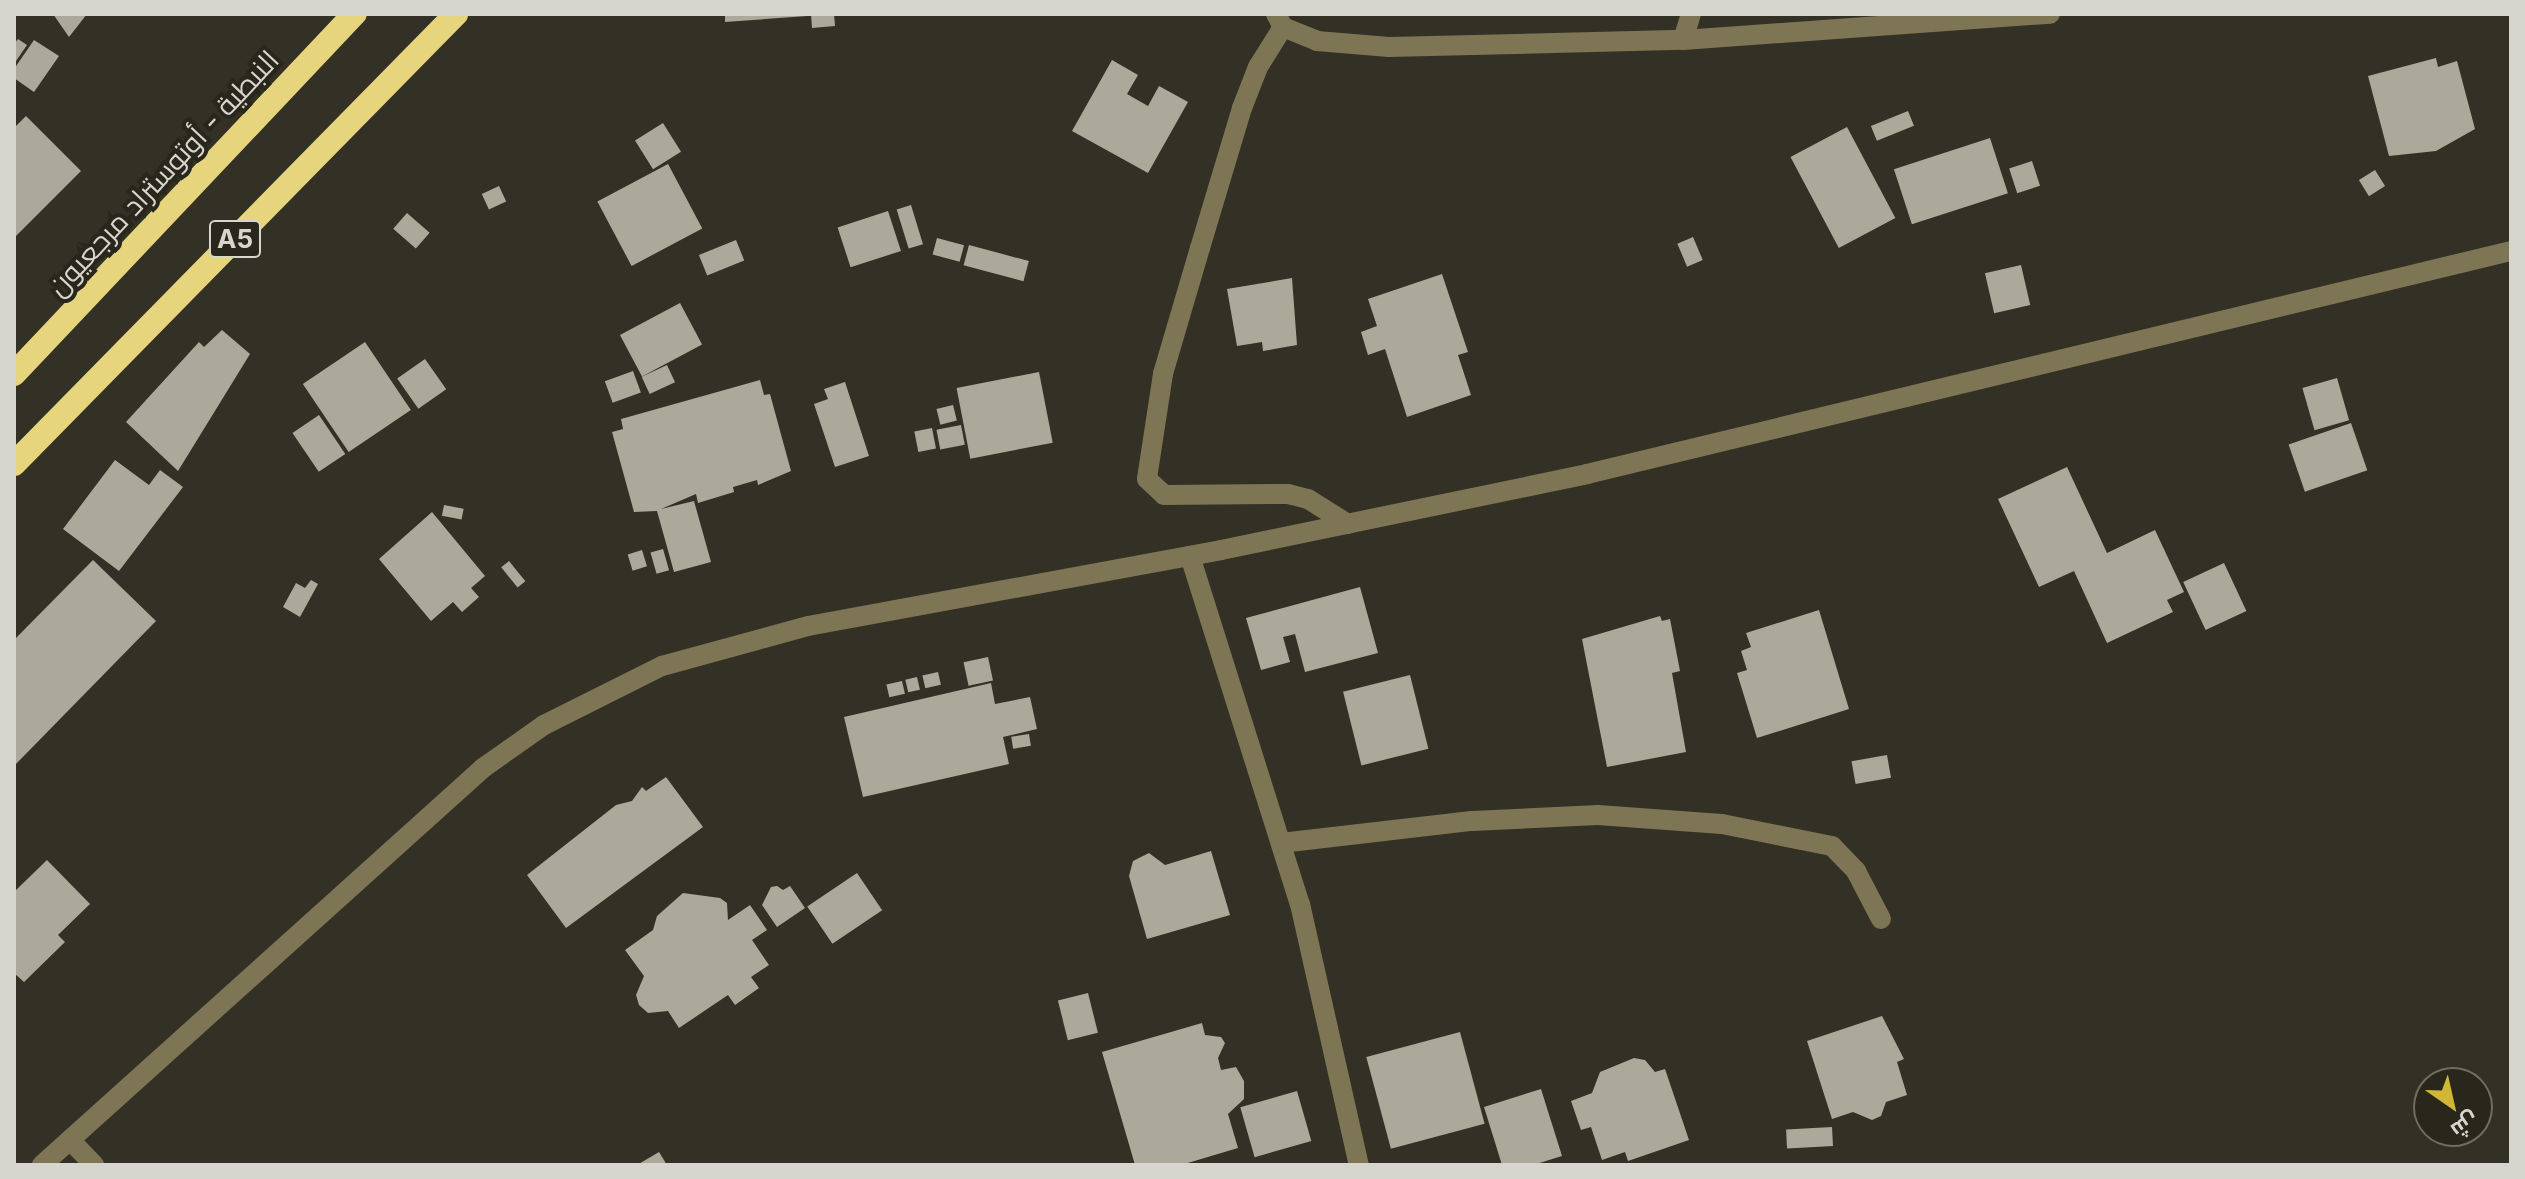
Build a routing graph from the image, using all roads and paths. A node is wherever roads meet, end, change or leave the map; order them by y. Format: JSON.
{"nodes":[{"id":1,"x":355,"y":14,"type":"edge"},
{"id":2,"x":456,"y":14,"type":"edge"},
{"id":3,"x":1691,"y":14,"type":"edge"},
{"id":4,"x":2050,"y":14,"type":"edge"},
{"id":5,"x":1280,"y":21,"type":"edge"},
{"id":6,"x":1683,"y":40,"type":"junction"},
{"id":7,"x":2511,"y":251,"type":"edge"},
{"id":8,"x":14,"y":374,"type":"edge"},
{"id":9,"x":14,"y":464,"type":"edge"},
{"id":10,"x":1348,"y":524,"type":"junction"},
{"id":11,"x":1190,"y":556,"type":"junction"},
{"id":12,"x":1281,"y":843,"type":"junction"},
{"id":13,"x":1881,"y":919,"type":"dead end"},
{"id":14,"x":70,"y":1140,"type":"junction"},
{"id":15,"x":42,"y":1165,"type":"edge"},
{"id":16,"x":94,"y":1165,"type":"edge"},
{"id":17,"x":1359,"y":1165,"type":"edge"}],
"edges":[{"from":1,"to":8,"type":"highway","name":"النبطية - أوتوستراد مرجعيون","number":"A5"},
{"from":2,"to":9,"type":"highway","number":"A5"},
{"from":3,"to":6,"type":"street"},
{"from":4,"to":6,"type":"street"},
{"from":5,"to":6,"type":"street"},
{"from":5,"to":10,"type":"street"},
{"from":7,"to":10,"type":"street"},
{"from":10,"to":11,"type":"street"},
{"from":11,"to":12,"type":"street"},
{"from":11,"to":14,"type":"street"},
{"from":12,"to":13,"type":"street"},
{"from":12,"to":17,"type":"street"},
{"from":14,"to":15,"type":"street"},
{"from":14,"to":16,"type":"street"}]}
